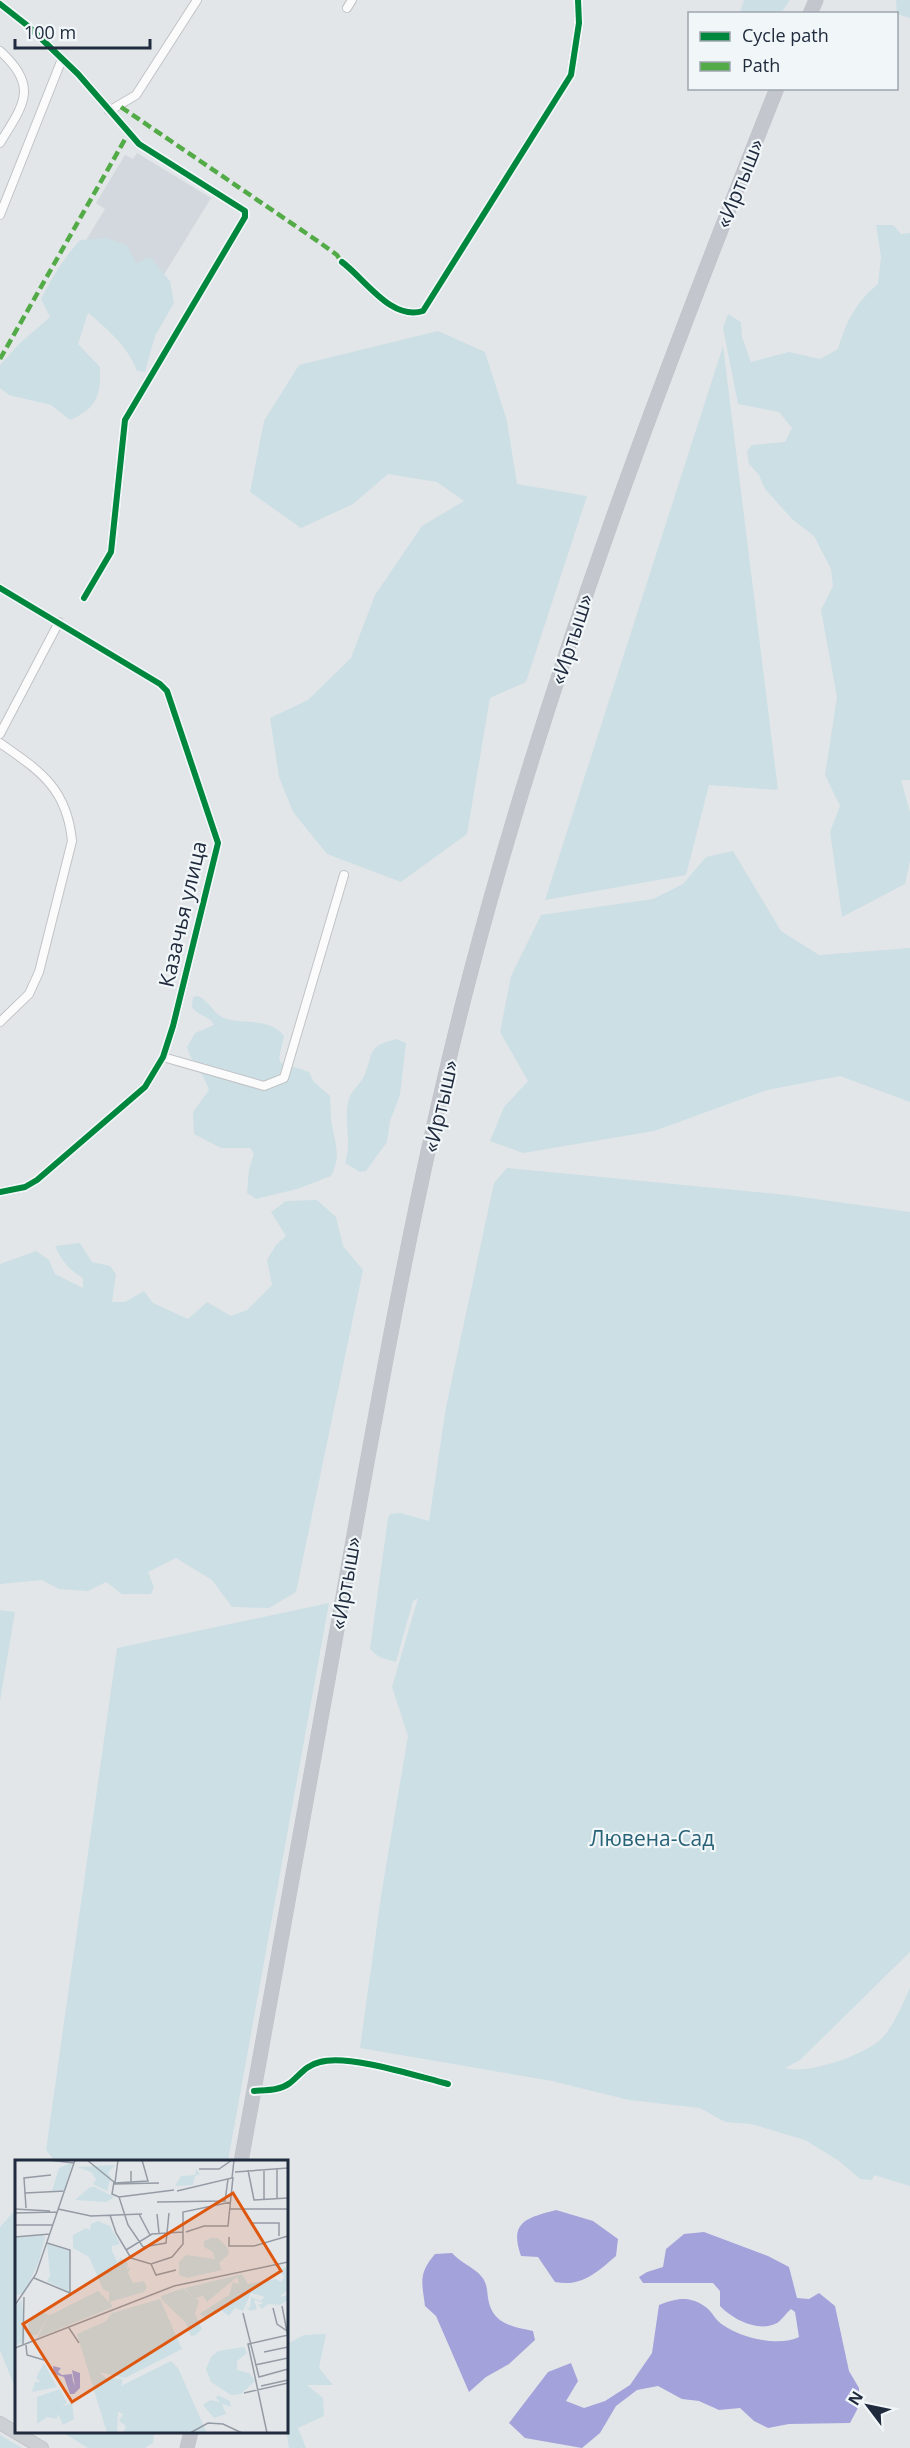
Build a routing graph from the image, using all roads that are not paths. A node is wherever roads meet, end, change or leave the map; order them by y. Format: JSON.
{"nodes":[{"id":1,"x":197,"y":0,"type":"edge"},
{"id":2,"x":578,"y":0,"type":"edge"},
{"id":3,"x":0,"y":4,"type":"edge"},
{"id":4,"x":0,"y":51,"type":"edge"},
{"id":5,"x":62,"y":58,"type":"junction"},
{"id":6,"x":776,"y":90,"type":"edge"},
{"id":7,"x":109,"y":111,"type":"junction"},
{"id":8,"x":0,"y":143,"type":"edge"},
{"id":9,"x":0,"y":214,"type":"edge"},
{"id":10,"x":342,"y":262,"type":"dead end"},
{"id":11,"x":0,"y":588,"type":"edge"},
{"id":12,"x":84,"y":598,"type":"dead end"},
{"id":13,"x":59,"y":622,"type":"junction"},
{"id":14,"x":0,"y":734,"type":"edge"},
{"id":15,"x":0,"y":743,"type":"edge"},
{"id":16,"x":344,"y":875,"type":"dead end"},
{"id":17,"x":0,"y":1022,"type":"edge"},
{"id":18,"x":164,"y":1057,"type":"junction"},
{"id":19,"x":0,"y":1192,"type":"edge"},
{"id":20,"x":448,"y":2084,"type":"dead end"},
{"id":21,"x":254,"y":2091,"type":"junction"},
{"id":22,"x":241,"y":2160,"type":"edge"},
{"id":23,"x":0,"y":2423,"type":"edge"},
{"id":24,"x":15,"y":2432,"type":"edge"},
{"id":25,"x":17,"y":2433,"type":"edge"},
{"id":26,"x":193,"y":2433,"type":"edge"},
{"id":27,"x":193,"y":2433,"type":"edge"},
{"id":28,"x":42,"y":2448,"type":"edge"},
{"id":29,"x":188,"y":2448,"type":"edge"},
{"id":30,"x":192,"y":2448,"type":"edge"}],
"edges":[{"from":1,"to":7,"type":"street"},
{"from":2,"to":10,"type":"street"},
{"from":3,"to":5,"type":"street"},
{"from":4,"to":8,"type":"street"},
{"from":5,"to":7,"type":"street"},
{"from":5,"to":9,"type":"street"},
{"from":6,"to":21,"type":"highway","name":"«Иртыш»"},
{"from":7,"to":12,"type":"street"},
{"from":11,"to":13,"type":"street","name":"Казачья улица"},
{"from":13,"to":14,"type":"street"},
{"from":13,"to":18,"type":"street","name":"Казачья улица"},
{"from":15,"to":17,"type":"street"},
{"from":16,"to":18,"type":"street"},
{"from":18,"to":19,"type":"street","name":"Казачья улица"},
{"from":20,"to":21,"type":"street"},
{"from":21,"to":22,"type":"highway","name":"«Иртыш»"},
{"from":23,"to":24,"type":"main road"},
{"from":25,"to":28,"type":"main road"},
{"from":26,"to":29,"type":"highway"},
{"from":27,"to":30,"type":"highway"}]}
